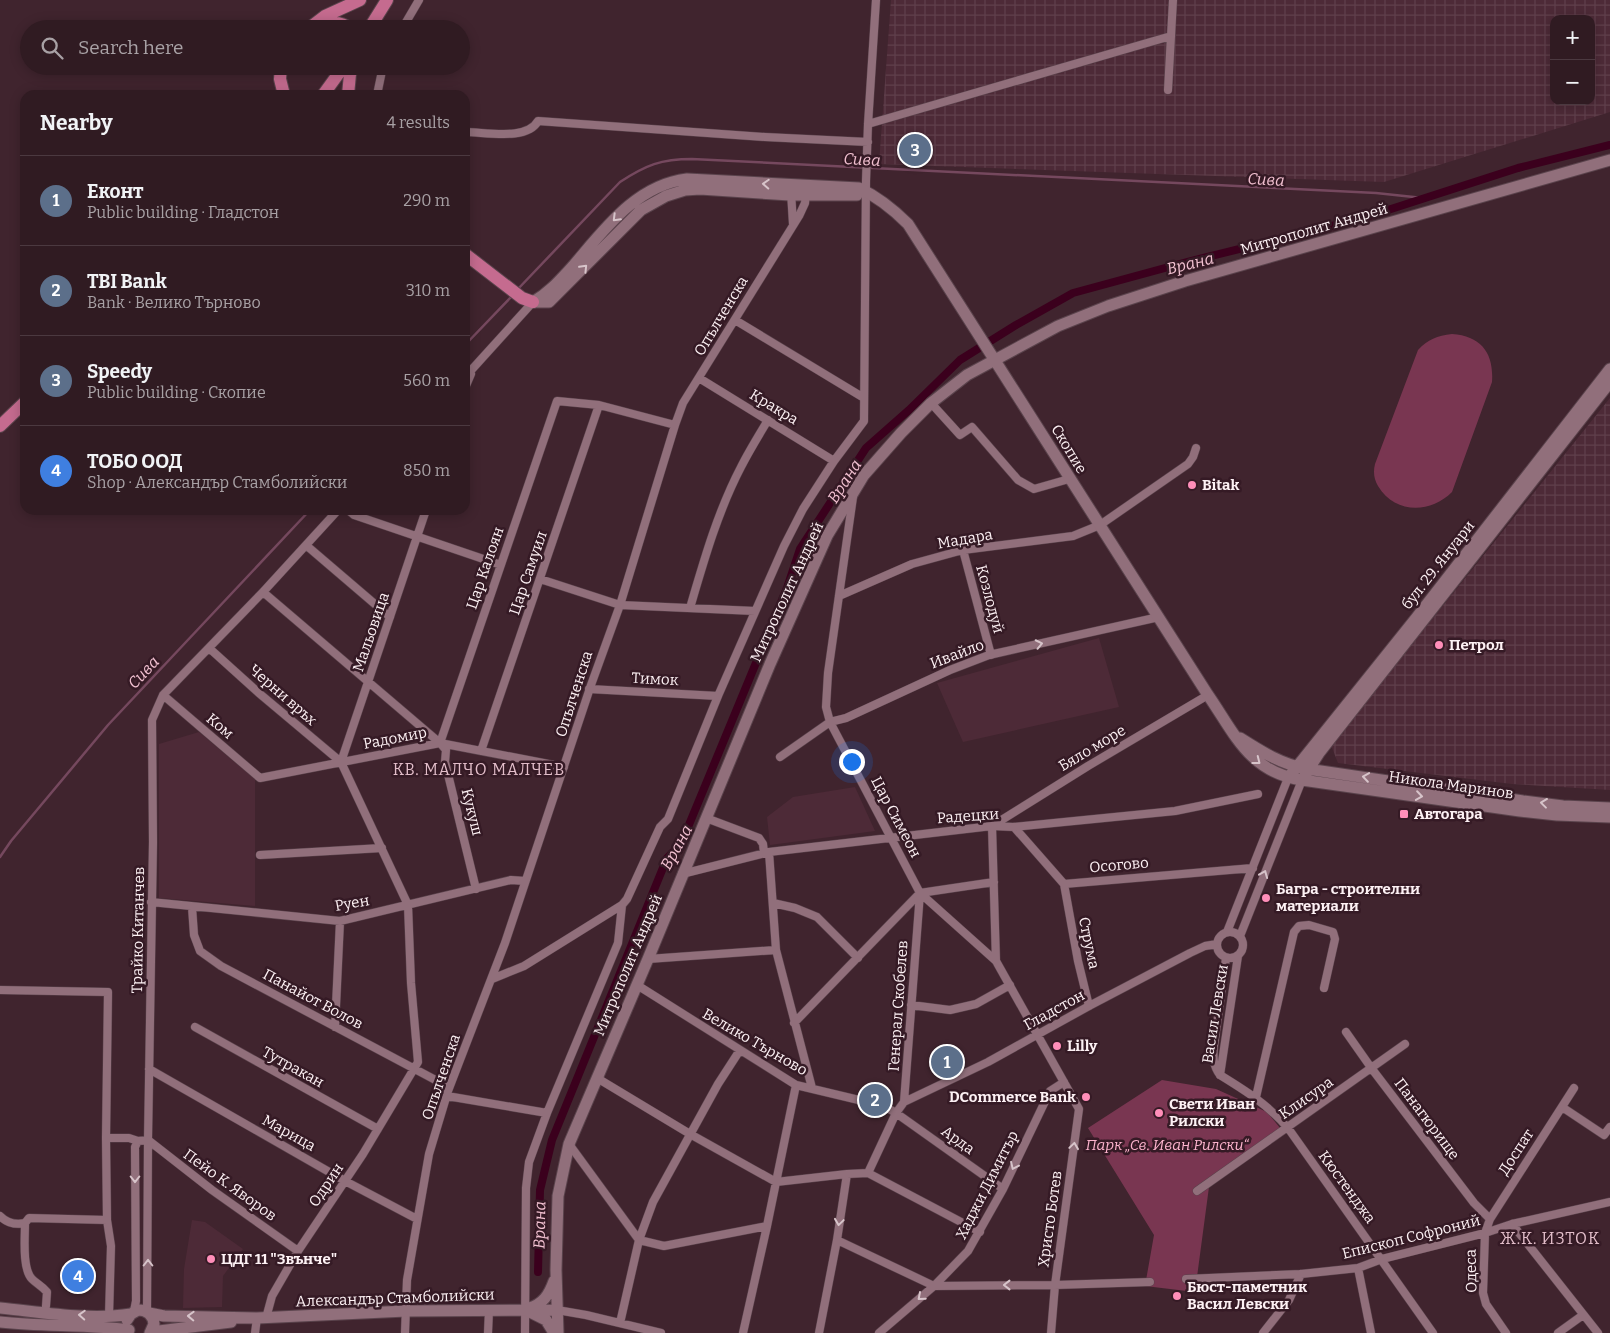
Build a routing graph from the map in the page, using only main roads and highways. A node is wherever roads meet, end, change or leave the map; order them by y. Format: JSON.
{"nodes":[{"id":1,"x":360,"y":0,"type":"edge"},
{"id":2,"x":387,"y":0,"type":"edge"},
{"id":3,"x":320,"y":20,"type":"edge"},
{"id":4,"x":376,"y":20,"type":"edge"},
{"id":5,"x":280,"y":75,"type":"edge"},
{"id":6,"x":337,"y":75,"type":"edge"},
{"id":7,"x":350,"y":75,"type":"edge"},
{"id":8,"x":283,"y":90,"type":"edge"},
{"id":9,"x":327,"y":90,"type":"edge"},
{"id":10,"x":348,"y":90,"type":"edge"},
{"id":11,"x":470,"y":258,"type":"edge"},
{"id":12,"x":527,"y":300,"type":"road end"},
{"id":13,"x":20,"y":407,"type":"edge"},
{"id":14,"x":0,"y":426,"type":"edge"}],
"edges":[{"from":1,"to":3,"type":"main road"},
{"from":2,"to":4,"type":"main road"},
{"from":5,"to":8,"type":"main road"},
{"from":6,"to":9,"type":"main road"},
{"from":7,"to":10,"type":"main road"},
{"from":11,"to":12,"type":"main road"},
{"from":13,"to":14,"type":"main road"}]}
